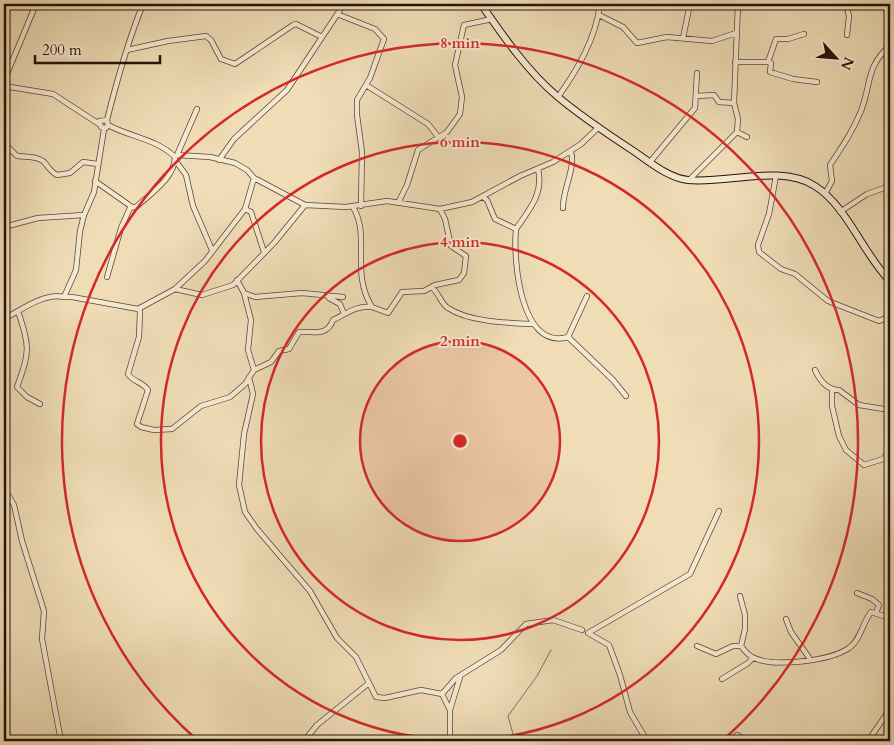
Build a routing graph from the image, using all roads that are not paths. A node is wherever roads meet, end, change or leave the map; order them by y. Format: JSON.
{"nodes":[{"id":1,"x":36,"y":4,"type":"edge"},
{"id":2,"x":143,"y":4,"type":"edge"},
{"id":3,"x":344,"y":4,"type":"edge"},
{"id":4,"x":481,"y":4,"type":"edge"},
{"id":5,"x":600,"y":4,"type":"edge"},
{"id":6,"x":690,"y":4,"type":"edge"},
{"id":7,"x":738,"y":4,"type":"edge"},
{"id":8,"x":846,"y":4,"type":"edge"},
{"id":9,"x":336,"y":14,"type":"junction"},
{"id":10,"x":599,"y":15,"type":"junction"},
{"id":11,"x":492,"y":19,"type":"junction"},
{"id":12,"x":736,"y":34,"type":"junction"},
{"id":13,"x":804,"y":34,"type":"dead end"},
{"id":14,"x":847,"y":35,"type":"dead end"},
{"id":15,"x":322,"y":37,"type":"junction"},
{"id":16,"x":683,"y":38,"type":"junction"},
{"id":17,"x":890,"y":45,"type":"edge"},
{"id":18,"x":127,"y":50,"type":"junction"},
{"id":19,"x":735,"y":62,"type":"junction"},
{"id":20,"x":768,"y":62,"type":"junction"},
{"id":21,"x":697,"y":73,"type":"dead end"},
{"id":22,"x":4,"y":81,"type":"edge"},
{"id":23,"x":817,"y":82,"type":"dead end"},
{"id":24,"x":366,"y":85,"type":"junction"},
{"id":25,"x":4,"y":86,"type":"edge"},
{"id":26,"x":696,"y":96,"type":"junction"},
{"id":27,"x":558,"y":97,"type":"junction"},
{"id":28,"x":734,"y":103,"type":"junction"},
{"id":29,"x":197,"y":108,"type":"dead end"},
{"id":30,"x":99,"y":124,"type":"junction"},
{"id":31,"x":106,"y":125,"type":"junction"},
{"id":32,"x":599,"y":127,"type":"junction"},
{"id":33,"x":737,"y":132,"type":"junction"},
{"id":34,"x":747,"y":137,"type":"dead end"},
{"id":35,"x":440,"y":138,"type":"junction"},
{"id":36,"x":4,"y":143,"type":"edge"},
{"id":37,"x":567,"y":154,"type":"junction"},
{"id":38,"x":176,"y":157,"type":"junction"},
{"id":39,"x":219,"y":160,"type":"junction"},
{"id":40,"x":650,"y":162,"type":"junction"},
{"id":41,"x":98,"y":164,"type":"junction"},
{"id":42,"x":538,"y":169,"type":"junction"},
{"id":43,"x":776,"y":176,"type":"junction"},
{"id":44,"x":254,"y":178,"type":"junction"},
{"id":45,"x":689,"y":180,"type":"junction"},
{"id":46,"x":95,"y":181,"type":"junction"},
{"id":47,"x":890,"y":186,"type":"edge"},
{"id":48,"x":825,"y":194,"type":"junction"},
{"id":49,"x":482,"y":197,"type":"junction"},
{"id":50,"x":398,"y":202,"type":"junction"},
{"id":51,"x":305,"y":205,"type":"junction"},
{"id":52,"x":361,"y":206,"type":"junction"},
{"id":53,"x":136,"y":207,"type":"junction"},
{"id":54,"x":353,"y":207,"type":"junction"},
{"id":55,"x":563,"y":208,"type":"dead end"},
{"id":56,"x":245,"y":209,"type":"junction"},
{"id":57,"x":440,"y":209,"type":"junction"},
{"id":58,"x":840,"y":212,"type":"junction"},
{"id":59,"x":84,"y":215,"type":"junction"},
{"id":60,"x":4,"y":227,"type":"edge"},
{"id":61,"x":516,"y":229,"type":"junction"},
{"id":62,"x":212,"y":250,"type":"junction"},
{"id":63,"x":264,"y":252,"type":"junction"},
{"id":64,"x":107,"y":277,"type":"dead end"},
{"id":65,"x":889,"y":278,"type":"edge"},
{"id":66,"x":237,"y":280,"type":"junction"},
{"id":67,"x":431,"y":287,"type":"junction"},
{"id":68,"x":176,"y":290,"type":"junction"},
{"id":69,"x":244,"y":293,"type":"junction"},
{"id":70,"x":587,"y":296,"type":"dead end"},
{"id":71,"x":64,"y":297,"type":"junction"},
{"id":72,"x":327,"y":297,"type":"junction"},
{"id":73,"x":343,"y":297,"type":"dead end"},
{"id":74,"x":372,"y":307,"type":"junction"},
{"id":75,"x":138,"y":309,"type":"junction"},
{"id":76,"x":18,"y":311,"type":"junction"},
{"id":77,"x":344,"y":314,"type":"junction"},
{"id":78,"x":890,"y":316,"type":"edge"},
{"id":79,"x":4,"y":318,"type":"edge"},
{"id":80,"x":533,"y":324,"type":"junction"},
{"id":81,"x":568,"y":337,"type":"junction"},
{"id":82,"x":254,"y":370,"type":"junction"},
{"id":83,"x":815,"y":370,"type":"dead end"},
{"id":84,"x":250,"y":377,"type":"junction"},
{"id":85,"x":832,"y":390,"type":"junction"},
{"id":86,"x":626,"y":396,"type":"dead end"},
{"id":87,"x":40,"y":404,"type":"dead end"},
{"id":88,"x":890,"y":410,"type":"edge"},
{"id":89,"x":890,"y":450,"type":"edge"},
{"id":90,"x":4,"y":488,"type":"edge"},
{"id":91,"x":719,"y":511,"type":"dead end"},
{"id":92,"x":857,"y":593,"type":"dead end"},
{"id":93,"x":740,"y":596,"type":"dead end"},
{"id":94,"x":876,"y":613,"type":"junction"},
{"id":95,"x":786,"y":618,"type":"dead end"},
{"id":96,"x":890,"y":618,"type":"edge"},
{"id":97,"x":582,"y":630,"type":"dead end"},
{"id":98,"x":697,"y":646,"type":"dead end"},
{"id":99,"x":741,"y":646,"type":"junction"},
{"id":100,"x":753,"y":658,"type":"junction"},
{"id":101,"x":810,"y":659,"type":"junction"},
{"id":102,"x":460,"y":676,"type":"junction"},
{"id":103,"x":722,"y":679,"type":"dead end"},
{"id":104,"x":369,"y":683,"type":"junction"},
{"id":105,"x":442,"y":694,"type":"junction"},
{"id":106,"x":450,"y":710,"type":"junction"},
{"id":107,"x":890,"y":710,"type":"edge"},
{"id":108,"x":61,"y":741,"type":"edge"},
{"id":109,"x":304,"y":741,"type":"edge"},
{"id":110,"x":450,"y":741,"type":"edge"},
{"id":111,"x":647,"y":741,"type":"edge"},
{"id":112,"x":732,"y":741,"type":"edge"},
{"id":113,"x":748,"y":741,"type":"edge"},
{"id":114,"x":868,"y":741,"type":"edge"}],
"edges":[{"from":1,"to":22,"type":"street"},
{"from":2,"to":18,"type":"street"},
{"from":3,"to":9,"type":"street"},
{"from":4,"to":11,"type":"main road"},
{"from":5,"to":10,"type":"street"},
{"from":6,"to":16,"type":"street"},
{"from":7,"to":12,"type":"street"},
{"from":8,"to":14,"type":"street"},
{"from":9,"to":15,"type":"street"},
{"from":9,"to":24,"type":"street"},
{"from":10,"to":16,"type":"street"},
{"from":10,"to":27,"type":"street"},
{"from":11,"to":27,"type":"main road"},
{"from":11,"to":35,"type":"street"},
{"from":12,"to":16,"type":"street"},
{"from":12,"to":19,"type":"street"},
{"from":13,"to":20,"type":"street"},
{"from":15,"to":18,"type":"street"},
{"from":15,"to":39,"type":"street"},
{"from":17,"to":48,"type":"street"},
{"from":18,"to":31,"type":"street"},
{"from":19,"to":20,"type":"street"},
{"from":19,"to":28,"type":"street"},
{"from":20,"to":23,"type":"street"},
{"from":21,"to":26,"type":"street"},
{"from":24,"to":35,"type":"street"},
{"from":24,"to":52,"type":"street"},
{"from":25,"to":30,"type":"street"},
{"from":26,"to":28,"type":"street"},
{"from":26,"to":40,"type":"street"},
{"from":27,"to":32,"type":"main road"},
{"from":28,"to":33,"type":"street"},
{"from":29,"to":38,"type":"street"},
{"from":30,"to":31,"type":"street"},
{"from":30,"to":31,"type":"street"},
{"from":31,"to":38,"type":"street"},
{"from":31,"to":41,"type":"street"},
{"from":32,"to":37,"type":"street"},
{"from":32,"to":40,"type":"main road"},
{"from":33,"to":34,"type":"street"},
{"from":33,"to":45,"type":"street"},
{"from":35,"to":50,"type":"street"},
{"from":36,"to":41,"type":"street"},
{"from":37,"to":42,"type":"street"},
{"from":37,"to":55,"type":"street"},
{"from":38,"to":39,"type":"street"},
{"from":38,"to":53,"type":"street"},
{"from":38,"to":62,"type":"street"},
{"from":39,"to":44,"type":"street"},
{"from":40,"to":45,"type":"main road"},
{"from":41,"to":46,"type":"street"},
{"from":42,"to":49,"type":"street"},
{"from":42,"to":61,"type":"street"},
{"from":43,"to":45,"type":"main road"},
{"from":43,"to":48,"type":"main road"},
{"from":43,"to":78,"type":"street"},
{"from":44,"to":51,"type":"street"},
{"from":44,"to":56,"type":"street"},
{"from":46,"to":53,"type":"street"},
{"from":46,"to":59,"type":"street"},
{"from":47,"to":58,"type":"street"},
{"from":48,"to":58,"type":"main road"},
{"from":49,"to":57,"type":"street"},
{"from":49,"to":61,"type":"street"},
{"from":50,"to":52,"type":"street"},
{"from":50,"to":57,"type":"street"},
{"from":51,"to":54,"type":"street"},
{"from":51,"to":63,"type":"street"},
{"from":52,"to":54,"type":"street"},
{"from":53,"to":64,"type":"street"},
{"from":54,"to":74,"type":"street"},
{"from":56,"to":62,"type":"street"},
{"from":56,"to":63,"type":"street"},
{"from":57,"to":67,"type":"street"},
{"from":58,"to":65,"type":"main road"},
{"from":59,"to":60,"type":"street"},
{"from":59,"to":71,"type":"street"},
{"from":61,"to":80,"type":"street"},
{"from":62,"to":68,"type":"street"},
{"from":63,"to":66,"type":"street"},
{"from":66,"to":68,"type":"street"},
{"from":66,"to":69,"type":"street"},
{"from":67,"to":74,"type":"street"},
{"from":67,"to":80,"type":"street"},
{"from":68,"to":75,"type":"street"},
{"from":69,"to":72,"type":"street"},
{"from":69,"to":82,"type":"street"},
{"from":70,"to":81,"type":"street"},
{"from":71,"to":75,"type":"street"},
{"from":71,"to":76,"type":"street"},
{"from":72,"to":73,"type":"street"},
{"from":72,"to":77,"type":"street"},
{"from":74,"to":77,"type":"street"},
{"from":75,"to":84,"type":"street"},
{"from":76,"to":79,"type":"street"},
{"from":76,"to":87,"type":"street"},
{"from":77,"to":82,"type":"street"},
{"from":80,"to":81,"type":"street"},
{"from":81,"to":86,"type":"street"},
{"from":82,"to":84,"type":"street"},
{"from":83,"to":85,"type":"street"},
{"from":84,"to":104,"type":"street"},
{"from":85,"to":88,"type":"street"},
{"from":85,"to":89,"type":"street"},
{"from":90,"to":108,"type":"street"},
{"from":91,"to":111,"type":"street"},
{"from":92,"to":94,"type":"street"},
{"from":93,"to":99,"type":"street"},
{"from":94,"to":96,"type":"street"},
{"from":94,"to":101,"type":"street"},
{"from":95,"to":101,"type":"street"},
{"from":97,"to":102,"type":"street"},
{"from":98,"to":99,"type":"street"},
{"from":99,"to":100,"type":"street"},
{"from":100,"to":101,"type":"street"},
{"from":100,"to":103,"type":"street"},
{"from":102,"to":105,"type":"street"},
{"from":102,"to":106,"type":"street"},
{"from":104,"to":105,"type":"street"},
{"from":104,"to":109,"type":"street"},
{"from":105,"to":106,"type":"street"},
{"from":106,"to":110,"type":"street"},
{"from":107,"to":114,"type":"street"},
{"from":112,"to":113,"type":"street"}]}
